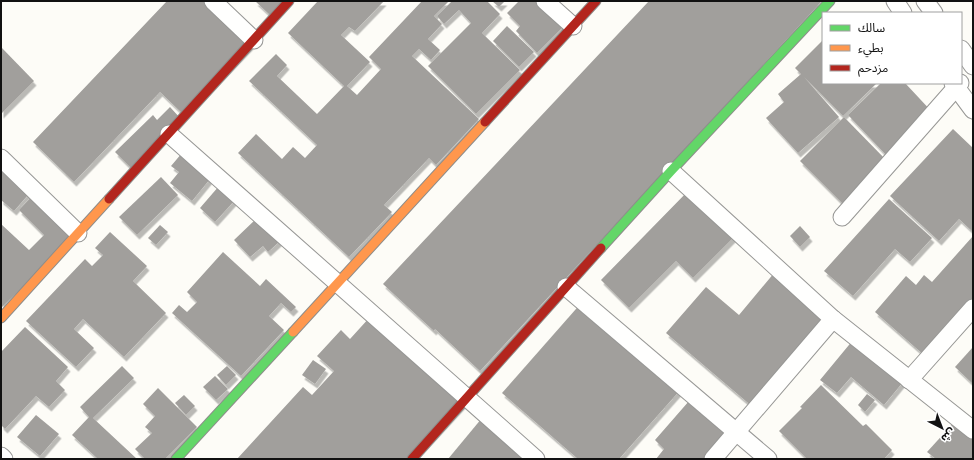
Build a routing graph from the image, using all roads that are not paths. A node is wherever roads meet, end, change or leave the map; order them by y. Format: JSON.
{"nodes":[{"id":1,"x":213,"y":1,"type":"edge"},
{"id":2,"x":289,"y":1,"type":"edge"},
{"id":3,"x":546,"y":1,"type":"edge"},
{"id":4,"x":596,"y":1,"type":"edge"},
{"id":5,"x":830,"y":1,"type":"edge"},
{"id":6,"x":895,"y":1,"type":"edge"},
{"id":7,"x":925,"y":1,"type":"edge"},
{"id":8,"x":902,"y":12,"type":"edge"},
{"id":9,"x":933,"y":12,"type":"edge"},
{"id":10,"x":573,"y":26,"type":"junction"},
{"id":11,"x":254,"y":40,"type":"junction"},
{"id":12,"x":962,"y":50,"type":"edge"},
{"id":13,"x":973,"y":66,"type":"edge"},
{"id":14,"x":973,"y":69,"type":"edge"},
{"id":15,"x":962,"y":80,"type":"edge"},
{"id":16,"x":958,"y":84,"type":"edge"},
{"id":17,"x":973,"y":110,"type":"edge"},
{"id":18,"x":169,"y":134,"type":"junction"},
{"id":19,"x":1,"y":158,"type":"edge"},
{"id":20,"x":670,"y":171,"type":"junction"},
{"id":21,"x":842,"y":217,"type":"dead end"},
{"id":22,"x":78,"y":233,"type":"junction"},
{"id":23,"x":338,"y":282,"type":"junction"},
{"id":24,"x":566,"y":287,"type":"junction"},
{"id":25,"x":973,"y":308,"type":"edge"},
{"id":26,"x":1,"y":318,"type":"edge"},
{"id":27,"x":833,"y":319,"type":"junction"},
{"id":28,"x":909,"y":380,"type":"junction"},
{"id":29,"x":466,"y":398,"type":"junction"},
{"id":30,"x":973,"y":430,"type":"edge"},
{"id":31,"x":737,"y":431,"type":"junction"},
{"id":32,"x":1,"y":456,"type":"edge"},
{"id":33,"x":4,"y":459,"type":"edge"},
{"id":34,"x":176,"y":459,"type":"edge"},
{"id":35,"x":412,"y":459,"type":"edge"},
{"id":36,"x":536,"y":459,"type":"edge"},
{"id":37,"x":713,"y":459,"type":"edge"},
{"id":38,"x":768,"y":459,"type":"edge"}],
"edges":[{"from":1,"to":11,"type":"street"},
{"from":2,"to":11,"type":"street"},
{"from":3,"to":10,"type":"street"},
{"from":4,"to":10,"type":"street"},
{"from":5,"to":20,"type":"street"},
{"from":6,"to":8,"type":"street"},
{"from":7,"to":9,"type":"street"},
{"from":10,"to":23,"type":"street"},
{"from":11,"to":18,"type":"street"},
{"from":12,"to":13,"type":"street"},
{"from":14,"to":15,"type":"street"},
{"from":16,"to":17,"type":"street"},
{"from":16,"to":21,"type":"street"},
{"from":18,"to":22,"type":"street"},
{"from":18,"to":23,"type":"street"},
{"from":19,"to":22,"type":"street"},
{"from":20,"to":24,"type":"street"},
{"from":20,"to":27,"type":"street"},
{"from":22,"to":26,"type":"street"},
{"from":23,"to":29,"type":"street"},
{"from":23,"to":34,"type":"street"},
{"from":24,"to":29,"type":"street"},
{"from":24,"to":31,"type":"street"},
{"from":25,"to":28,"type":"street"},
{"from":27,"to":28,"type":"street"},
{"from":27,"to":31,"type":"street"},
{"from":28,"to":30,"type":"street"},
{"from":29,"to":35,"type":"street"},
{"from":29,"to":36,"type":"street"},
{"from":31,"to":37,"type":"street"},
{"from":31,"to":38,"type":"street"},
{"from":32,"to":33,"type":"street"}]}
